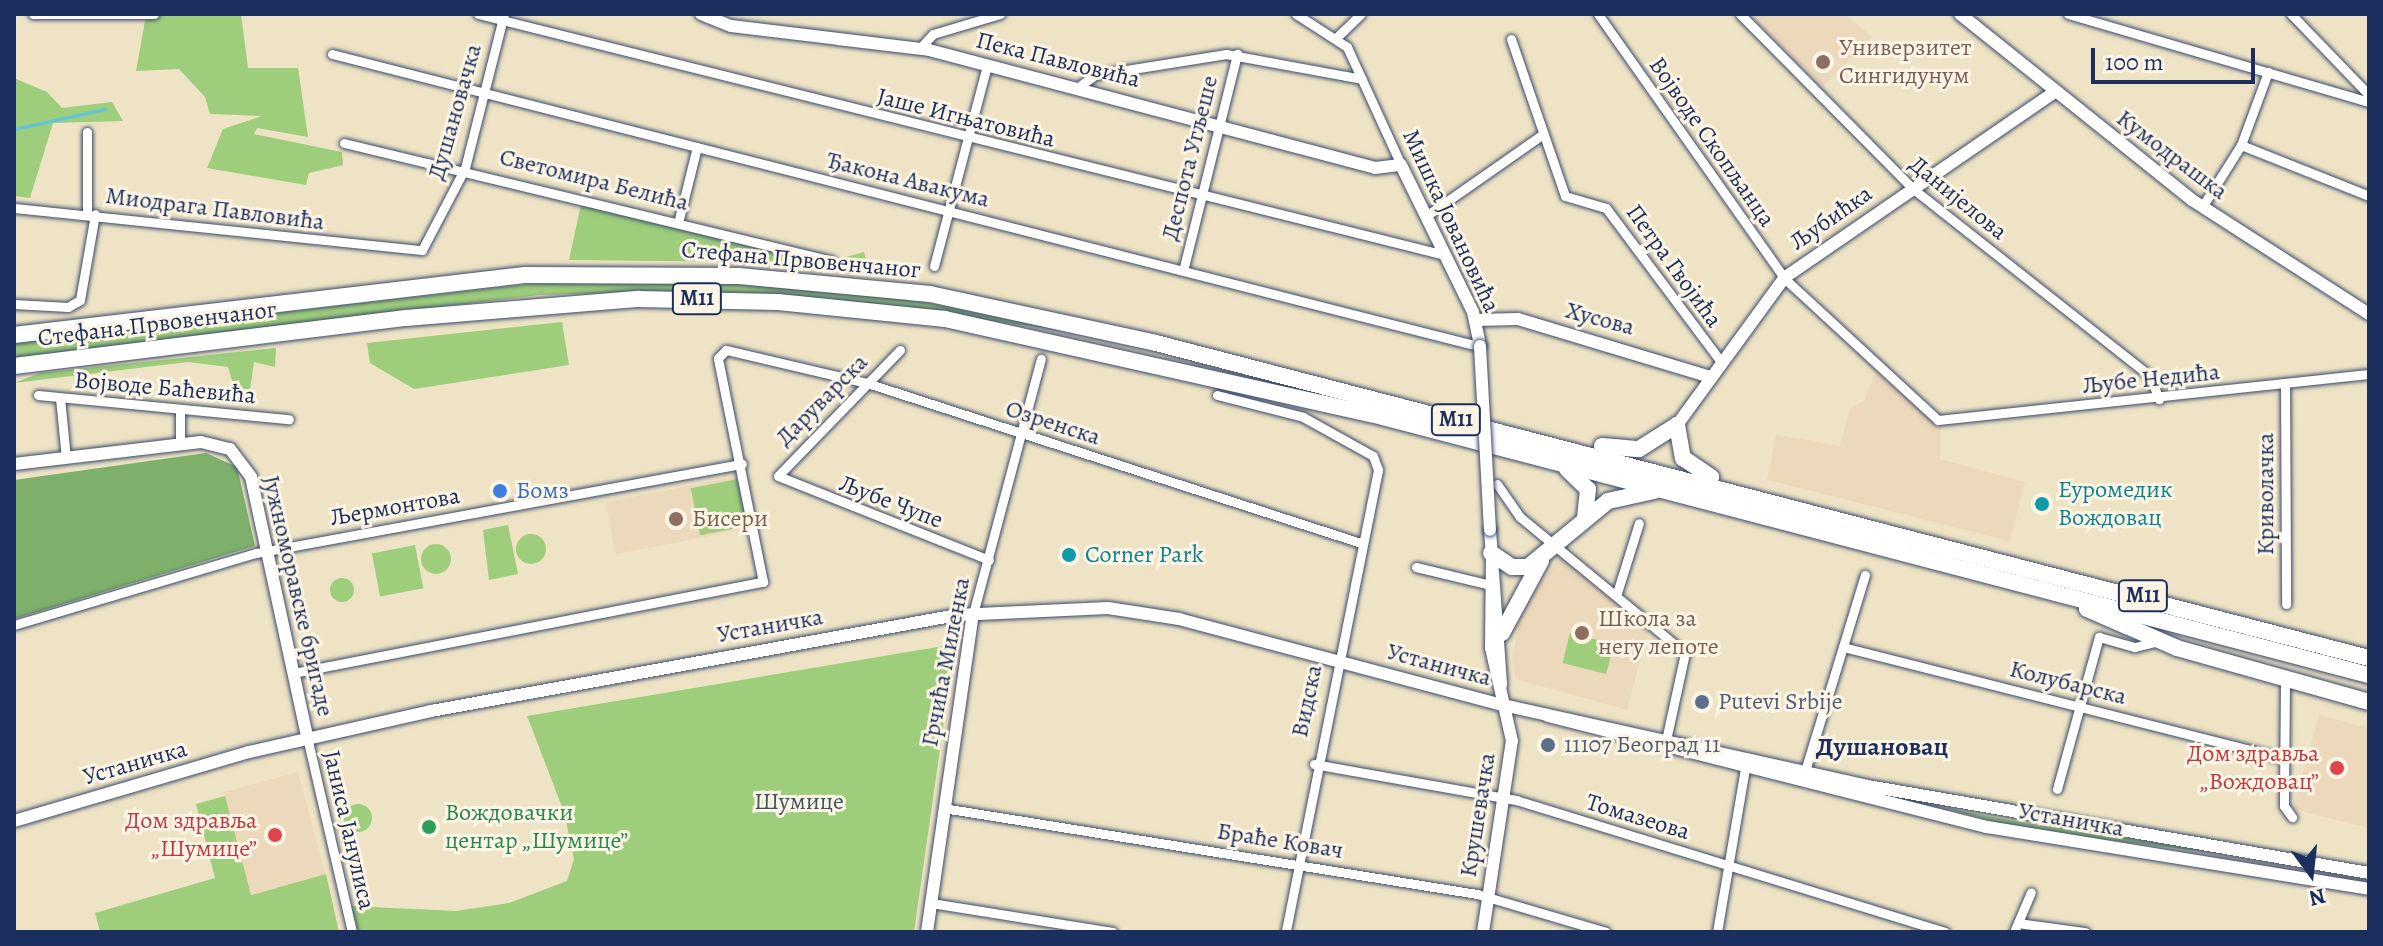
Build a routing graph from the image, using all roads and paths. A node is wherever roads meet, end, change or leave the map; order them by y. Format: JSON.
{"nodes":[{"id":1,"x":33,"y":14,"type":"edge"},
{"id":2,"x":154,"y":14,"type":"edge"},
{"id":3,"x":478,"y":14,"type":"edge"},
{"id":4,"x":701,"y":14,"type":"edge"},
{"id":5,"x":1000,"y":14,"type":"edge"},
{"id":6,"x":1296,"y":14,"type":"edge"},
{"id":7,"x":1361,"y":14,"type":"edge"},
{"id":8,"x":1598,"y":14,"type":"edge"},
{"id":9,"x":1740,"y":14,"type":"edge"},
{"id":10,"x":1960,"y":14,"type":"edge"},
{"id":11,"x":2068,"y":14,"type":"edge"},
{"id":12,"x":2291,"y":14,"type":"edge"},
{"id":13,"x":70,"y":16,"type":"edge"},
{"id":14,"x":503,"y":17,"type":"edge"},
{"id":15,"x":1337,"y":37,"type":"junction"},
{"id":16,"x":1511,"y":39,"type":"dead end"},
{"id":17,"x":920,"y":48,"type":"junction"},
{"id":18,"x":332,"y":54,"type":"dead end"},
{"id":19,"x":1237,"y":54,"type":"junction"},
{"id":20,"x":987,"y":65,"type":"junction"},
{"id":21,"x":2268,"y":72,"type":"junction"},
{"id":22,"x":1362,"y":79,"type":"junction"},
{"id":23,"x":2355,"y":83,"type":"junction"},
{"id":24,"x":1077,"y":88,"type":"junction"},
{"id":25,"x":2055,"y":92,"type":"junction"},
{"id":26,"x":484,"y":94,"type":"junction"},
{"id":27,"x":2345,"y":95,"type":"junction"},
{"id":28,"x":2369,"y":95,"type":"edge"},
{"id":29,"x":2369,"y":102,"type":"edge"},
{"id":30,"x":1219,"y":125,"type":"junction"},
{"id":31,"x":87,"y":132,"type":"dead end"},
{"id":32,"x":1543,"y":134,"type":"junction"},
{"id":33,"x":970,"y":140,"type":"junction"},
{"id":34,"x":344,"y":143,"type":"dead end"},
{"id":35,"x":2241,"y":145,"type":"junction"},
{"id":36,"x":697,"y":147,"type":"junction"},
{"id":37,"x":1401,"y":165,"type":"junction"},
{"id":38,"x":465,"y":168,"type":"junction"},
{"id":39,"x":1912,"y":188,"type":"junction"},
{"id":40,"x":2369,"y":196,"type":"edge"},
{"id":41,"x":1201,"y":199,"type":"junction"},
{"id":42,"x":2202,"y":207,"type":"junction"},
{"id":43,"x":14,"y":208,"type":"edge"},
{"id":44,"x":951,"y":212,"type":"junction"},
{"id":45,"x":91,"y":214,"type":"junction"},
{"id":46,"x":1426,"y":216,"type":"junction"},
{"id":47,"x":678,"y":223,"type":"junction"},
{"id":48,"x":410,"y":254,"type":"joint"},
{"id":49,"x":1445,"y":255,"type":"junction"},
{"id":50,"x":832,"y":261,"type":"dead end"},
{"id":51,"x":934,"y":266,"type":"dead end"},
{"id":52,"x":1183,"y":271,"type":"junction"},
{"id":53,"x":1784,"y":278,"type":"junction"},
{"id":54,"x":14,"y":304,"type":"edge"},
{"id":55,"x":2369,"y":314,"type":"edge"},
{"id":56,"x":1476,"y":320,"type":"junction"},
{"id":57,"x":14,"y":335,"type":"edge"},
{"id":58,"x":1477,"y":346,"type":"junction"},
{"id":59,"x":900,"y":350,"type":"dead end"},
{"id":60,"x":1041,"y":359,"type":"dead end"},
{"id":61,"x":1721,"y":362,"type":"junction"},
{"id":62,"x":14,"y":366,"type":"edge"},
{"id":63,"x":2369,"y":374,"type":"edge"},
{"id":64,"x":1710,"y":377,"type":"junction"},
{"id":65,"x":867,"y":383,"type":"junction"},
{"id":66,"x":2285,"y":384,"type":"junction"},
{"id":67,"x":38,"y":395,"type":"dead end"},
{"id":68,"x":1217,"y":395,"type":"dead end"},
{"id":69,"x":60,"y":398,"type":"junction"},
{"id":70,"x":2159,"y":399,"type":"junction"},
{"id":71,"x":180,"y":410,"type":"junction"},
{"id":72,"x":289,"y":419,"type":"dead end"},
{"id":73,"x":1938,"y":420,"type":"joint"},
{"id":74,"x":1677,"y":425,"type":"junction"},
{"id":75,"x":1022,"y":435,"type":"junction"},
{"id":76,"x":180,"y":444,"type":"junction"},
{"id":77,"x":1570,"y":447,"type":"junction"},
{"id":78,"x":1536,"y":456,"type":"junction"},
{"id":79,"x":66,"y":458,"type":"junction"},
{"id":80,"x":14,"y":464,"type":"edge"},
{"id":81,"x":742,"y":464,"type":"junction"},
{"id":82,"x":780,"y":480,"type":"joint"},
{"id":83,"x":1497,"y":484,"type":"dead end"},
{"id":84,"x":1729,"y":488,"type":"junction"},
{"id":85,"x":1664,"y":489,"type":"junction"},
{"id":86,"x":1585,"y":520,"type":"junction"},
{"id":87,"x":1639,"y":523,"type":"dead end"},
{"id":88,"x":1361,"y":543,"type":"junction"},
{"id":89,"x":1559,"y":547,"type":"junction"},
{"id":90,"x":267,"y":550,"type":"junction"},
{"id":91,"x":1492,"y":556,"type":"junction"},
{"id":92,"x":989,"y":560,"type":"junction"},
{"id":93,"x":1541,"y":561,"type":"junction"},
{"id":94,"x":1416,"y":567,"type":"dead end"},
{"id":95,"x":1865,"y":575,"type":"dead end"},
{"id":96,"x":1487,"y":584,"type":"junction"},
{"id":97,"x":2026,"y":584,"type":"junction"},
{"id":98,"x":1617,"y":593,"type":"junction"},
{"id":99,"x":2286,"y":604,"type":"dead end"},
{"id":100,"x":973,"y":614,"type":"junction"},
{"id":101,"x":14,"y":625,"type":"edge"},
{"id":102,"x":1502,"y":633,"type":"junction"},
{"id":103,"x":2159,"y":641,"type":"junction"},
{"id":104,"x":1843,"y":647,"type":"junction"},
{"id":105,"x":2369,"y":658,"type":"edge"},
{"id":106,"x":1337,"y":660,"type":"junction"},
{"id":107,"x":293,"y":673,"type":"junction"},
{"id":108,"x":2369,"y":675,"type":"edge"},
{"id":109,"x":2285,"y":681,"type":"junction"},
{"id":110,"x":1501,"y":686,"type":"junction"},
{"id":111,"x":2369,"y":702,"type":"edge"},
{"id":112,"x":1507,"y":706,"type":"junction"},
{"id":113,"x":2080,"y":707,"type":"junction"},
{"id":114,"x":307,"y":737,"type":"junction"},
{"id":115,"x":1666,"y":743,"type":"junction"},
{"id":116,"x":2282,"y":758,"type":"junction"},
{"id":117,"x":1746,"y":762,"type":"junction"},
{"id":118,"x":1314,"y":764,"type":"junction"},
{"id":119,"x":1805,"y":771,"type":"junction"},
{"id":120,"x":2057,"y":789,"type":"dead end"},
{"id":121,"x":1505,"y":797,"type":"junction"},
{"id":122,"x":943,"y":808,"type":"junction"},
{"id":123,"x":2292,"y":817,"type":"dead end"},
{"id":124,"x":14,"y":821,"type":"edge"},
{"id":125,"x":1298,"y":864,"type":"junction"},
{"id":126,"x":1727,"y":866,"type":"junction"},
{"id":127,"x":2369,"y":873,"type":"edge"},
{"id":128,"x":2369,"y":889,"type":"edge"},
{"id":129,"x":2031,"y":892,"type":"dead end"},
{"id":130,"x":1488,"y":897,"type":"junction"},
{"id":131,"x":931,"y":903,"type":"junction"},
{"id":132,"x":2016,"y":928,"type":"edge"},
{"id":133,"x":352,"y":932,"type":"edge"},
{"id":134,"x":927,"y":932,"type":"edge"},
{"id":135,"x":1113,"y":932,"type":"edge"},
{"id":136,"x":1286,"y":932,"type":"edge"},
{"id":137,"x":1483,"y":932,"type":"edge"},
{"id":138,"x":1606,"y":932,"type":"edge"},
{"id":139,"x":1717,"y":932,"type":"edge"},
{"id":140,"x":1945,"y":932,"type":"edge"},
{"id":141,"x":2085,"y":932,"type":"edge"}],
"edges":[{"from":1,"to":13,"type":"street"},
{"from":2,"to":13,"type":"street"},
{"from":3,"to":14,"type":"street","name":"Јаше Игњатовића"},
{"from":4,"to":17,"type":"main road","name":"Пека Павловића"},
{"from":5,"to":17,"type":"street"},
{"from":6,"to":15,"type":"street","name":"Мишка Јовановића"},
{"from":7,"to":15,"type":"street"},
{"from":8,"to":53,"type":"street","name":"Војводе Скопљанца"},
{"from":9,"to":39,"type":"street","name":"Данијелова"},
{"from":10,"to":25,"type":"main road","name":"Кумодрашка"},
{"from":11,"to":21,"type":"street"},
{"from":12,"to":23,"type":"street"},
{"from":14,"to":26,"type":"street","name":"Душановачка"},
{"from":14,"to":33,"type":"street","name":"Јаше Игњатовића"},
{"from":15,"to":22,"type":"street","name":"Мишка Јовановића"},
{"from":16,"to":32,"type":"street","name":"Петра Гвојића"},
{"from":17,"to":20,"type":"main road","name":"Пека Павловића"},
{"from":18,"to":26,"type":"street","name":"Ђакона Авакума"},
{"from":19,"to":22,"type":"street"},
{"from":19,"to":24,"type":"street"},
{"from":19,"to":30,"type":"street","name":"Деспота Угљеше"},
{"from":20,"to":24,"type":"main road","name":"Пека Павловића"},
{"from":20,"to":33,"type":"street"},
{"from":21,"to":27,"type":"street"},
{"from":21,"to":35,"type":"street"},
{"from":22,"to":37,"type":"street","name":"Мишка Јовановића"},
{"from":23,"to":27,"type":"street"},
{"from":23,"to":28,"type":"street"},
{"from":24,"to":30,"type":"main road","name":"Пека Павловића"},
{"from":25,"to":39,"type":"main road","name":"Љубићка"},
{"from":25,"to":42,"type":"main road","name":"Кумодрашка"},
{"from":26,"to":36,"type":"street","name":"Ђакона Авакума"},
{"from":26,"to":38,"type":"street","name":"Душановачка"},
{"from":27,"to":29,"type":"street"},
{"from":30,"to":37,"type":"main road","name":"Пека Павловића"},
{"from":30,"to":41,"type":"street","name":"Деспота Угљеше"},
{"from":31,"to":45,"type":"street"},
{"from":32,"to":46,"type":"street"},
{"from":32,"to":61,"type":"street","name":"Петра Гвојића"},
{"from":33,"to":41,"type":"street","name":"Јаше Игњатовића"},
{"from":33,"to":44,"type":"street"},
{"from":34,"to":38,"type":"street","name":"Светомира Белића"},
{"from":35,"to":40,"type":"street"},
{"from":35,"to":42,"type":"street"},
{"from":36,"to":44,"type":"street","name":"Ђакона Авакума"},
{"from":36,"to":47,"type":"street"},
{"from":37,"to":46,"type":"main road","name":"Мишка Јовановића"},
{"from":38,"to":47,"type":"street","name":"Светомира Белића"},
{"from":38,"to":48,"type":"street","name":"Душановачка"},
{"from":39,"to":53,"type":"main road","name":"Љубићка"},
{"from":39,"to":70,"type":"street","name":"Данијелова"},
{"from":41,"to":49,"type":"street","name":"Јаше Игњатовића"},
{"from":41,"to":52,"type":"street","name":"Деспота Угљеше"},
{"from":42,"to":55,"type":"main road","name":"Кумодрашка"},
{"from":43,"to":45,"type":"street","name":"Миодрага Павловића"},
{"from":44,"to":51,"type":"street"},
{"from":44,"to":52,"type":"street","name":"Ђакона Авакума"},
{"from":45,"to":48,"type":"street","name":"Миодрага Павловића"},
{"from":45,"to":54,"type":"street"},
{"from":46,"to":49,"type":"main road","name":"Мишка Јовановића"},
{"from":47,"to":50,"type":"street","name":"Светомира Белића"},
{"from":49,"to":56,"type":"main road","name":"Мишка Јовановића"},
{"from":52,"to":58,"type":"street","name":"Ђакона Авакума"},
{"from":53,"to":61,"type":"main road","name":"Љубићка"},
{"from":53,"to":73,"type":"street","name":"Војводе Скопљанца"},
{"from":56,"to":58,"type":"main road","name":"Мишка Јовановића"},
{"from":56,"to":64,"type":"main road","name":"Хусова"},
{"from":57,"to":77,"type":"highway","name":"Стефана Првовенчаног","number":"M11"},
{"from":58,"to":91,"type":"main road","name":"Мишка Јовановића","bridge":true},
{"from":59,"to":65,"type":"street","name":"Даруварска"},
{"from":60,"to":75,"type":"street","name":"Грчића Миленка"},
{"from":61,"to":64,"type":"main road","name":"Љубићка"},
{"from":62,"to":78,"type":"highway","name":"Стефана Првовенчаног","number":"M11"},
{"from":63,"to":66,"type":"street","name":"Љубе Недића"},
{"from":64,"to":74,"type":"main road","name":"Љубићка"},
{"from":65,"to":75,"type":"street","name":"Озренска"},
{"from":65,"to":81,"type":"street","name":"Озренска"},
{"from":65,"to":82,"type":"street","name":"Даруварска"},
{"from":66,"to":70,"type":"street","name":"Љубе Недића"},
{"from":66,"to":99,"type":"street","name":"Криволачка"},
{"from":67,"to":69,"type":"street","name":"Војводе Баћевића"},
{"from":68,"to":88,"type":"street","name":"Видска"},
{"from":69,"to":71,"type":"street","name":"Војводе Баћевића"},
{"from":69,"to":79,"type":"street"},
{"from":70,"to":73,"type":"street","name":"Љубе Недића"},
{"from":71,"to":72,"type":"street","name":"Војводе Баћевића"},
{"from":71,"to":76,"type":"street"},
{"from":74,"to":77,"type":"highway"},
{"from":74,"to":84,"type":"highway"},
{"from":75,"to":88,"type":"street","name":"Озренска"},
{"from":75,"to":92,"type":"street","name":"Грчића Миленка"},
{"from":76,"to":79,"type":"main road","name":"Јужноморавске бригаде"},
{"from":76,"to":90,"type":"main road","name":"Јужноморавске бригаде"},
{"from":77,"to":84,"type":"highway","number":"M11"},
{"from":78,"to":85,"type":"highway","number":"M11"},
{"from":78,"to":86,"type":"highway"},
{"from":79,"to":80,"type":"main road","name":"Јужноморавске бригаде"},
{"from":81,"to":90,"type":"street","name":"Љермонтова"},
{"from":81,"to":107,"type":"street","name":"Устаничка"},
{"from":82,"to":92,"type":"street","name":"Љубе Чупе"},
{"from":83,"to":89,"type":"street"},
{"from":84,"to":105,"type":"highway","number":"M11"},
{"from":85,"to":86,"type":"highway"},
{"from":85,"to":97,"type":"highway","number":"M11"},
{"from":86,"to":89,"type":"highway"},
{"from":87,"to":98,"type":"street"},
{"from":88,"to":106,"type":"street","name":"Видска"},
{"from":89,"to":93,"type":"highway"},
{"from":89,"to":98,"type":"street"},
{"from":90,"to":101,"type":"street","name":"Љермонтова"},
{"from":90,"to":107,"type":"main road","name":"Јужноморавске бригаде"},
{"from":91,"to":93,"type":"highway"},
{"from":91,"to":96,"type":"main road"},
{"from":91,"to":102,"type":"main road"},
{"from":92,"to":100,"type":"street","name":"Грчића Миленка"},
{"from":93,"to":102,"type":"highway"},
{"from":94,"to":96,"type":"street"},
{"from":95,"to":104,"type":"street"},
{"from":96,"to":110,"type":"main road"},
{"from":97,"to":103,"type":"highway"},
{"from":97,"to":108,"type":"highway","number":"M11"},
{"from":98,"to":115,"type":"street"},
{"from":100,"to":106,"type":"main road","name":"Устаничка"},
{"from":100,"to":114,"type":"main road","name":"Устаничка"},
{"from":100,"to":122,"type":"main road","name":"Грчића Миленка"},
{"from":102,"to":110,"type":"main road"},
{"from":103,"to":109,"type":"highway"},
{"from":103,"to":113,"type":"street"},
{"from":104,"to":113,"type":"street","name":"Колубарска"},
{"from":104,"to":119,"type":"street"},
{"from":106,"to":112,"type":"main road","name":"Устаничка"},
{"from":106,"to":118,"type":"street","name":"Видска"},
{"from":107,"to":114,"type":"main road","name":"Јужноморавске бригаде"},
{"from":109,"to":111,"type":"highway"},
{"from":109,"to":116,"type":"street"},
{"from":110,"to":112,"type":"main road","name":"Крушевачка"},
{"from":112,"to":115,"type":"main road","name":"Устаничка"},
{"from":112,"to":121,"type":"main road","name":"Крушевачка"},
{"from":113,"to":116,"type":"street","name":"Колубарска"},
{"from":113,"to":120,"type":"street"},
{"from":114,"to":124,"type":"main road","name":"Устаничка"},
{"from":114,"to":133,"type":"street","name":"Јаниса Јанулиса"},
{"from":115,"to":117,"type":"main road","name":"Устаничка"},
{"from":116,"to":123,"type":"street"},
{"from":117,"to":119,"type":"main road","name":"Устаничка"},
{"from":117,"to":126,"type":"street"},
{"from":117,"to":128,"type":"main road","name":"Устаничка"},
{"from":118,"to":121,"type":"street","name":"Томазеова"},
{"from":118,"to":125,"type":"street","name":"Видска"},
{"from":119,"to":127,"type":"main road","name":"Устаничка"},
{"from":121,"to":126,"type":"street","name":"Томазеова"},
{"from":121,"to":130,"type":"main road","name":"Крушевачка"},
{"from":122,"to":125,"type":"street","name":"Браће Ковач"},
{"from":122,"to":131,"type":"main road","name":"Грчића Миленка"},
{"from":125,"to":130,"type":"street","name":"Браће Ковач"},
{"from":125,"to":136,"type":"street","name":"Видска"},
{"from":126,"to":139,"type":"street"},
{"from":126,"to":140,"type":"street","name":"Томазеова"},
{"from":129,"to":132,"type":"street"},
{"from":130,"to":137,"type":"main road","name":"Крушевачка"},
{"from":130,"to":138,"type":"street","name":"Браће Ковач"},
{"from":131,"to":134,"type":"main road","name":"Грчића Миленка"},
{"from":131,"to":135,"type":"street"},
{"from":132,"to":141,"type":"street"}]}
